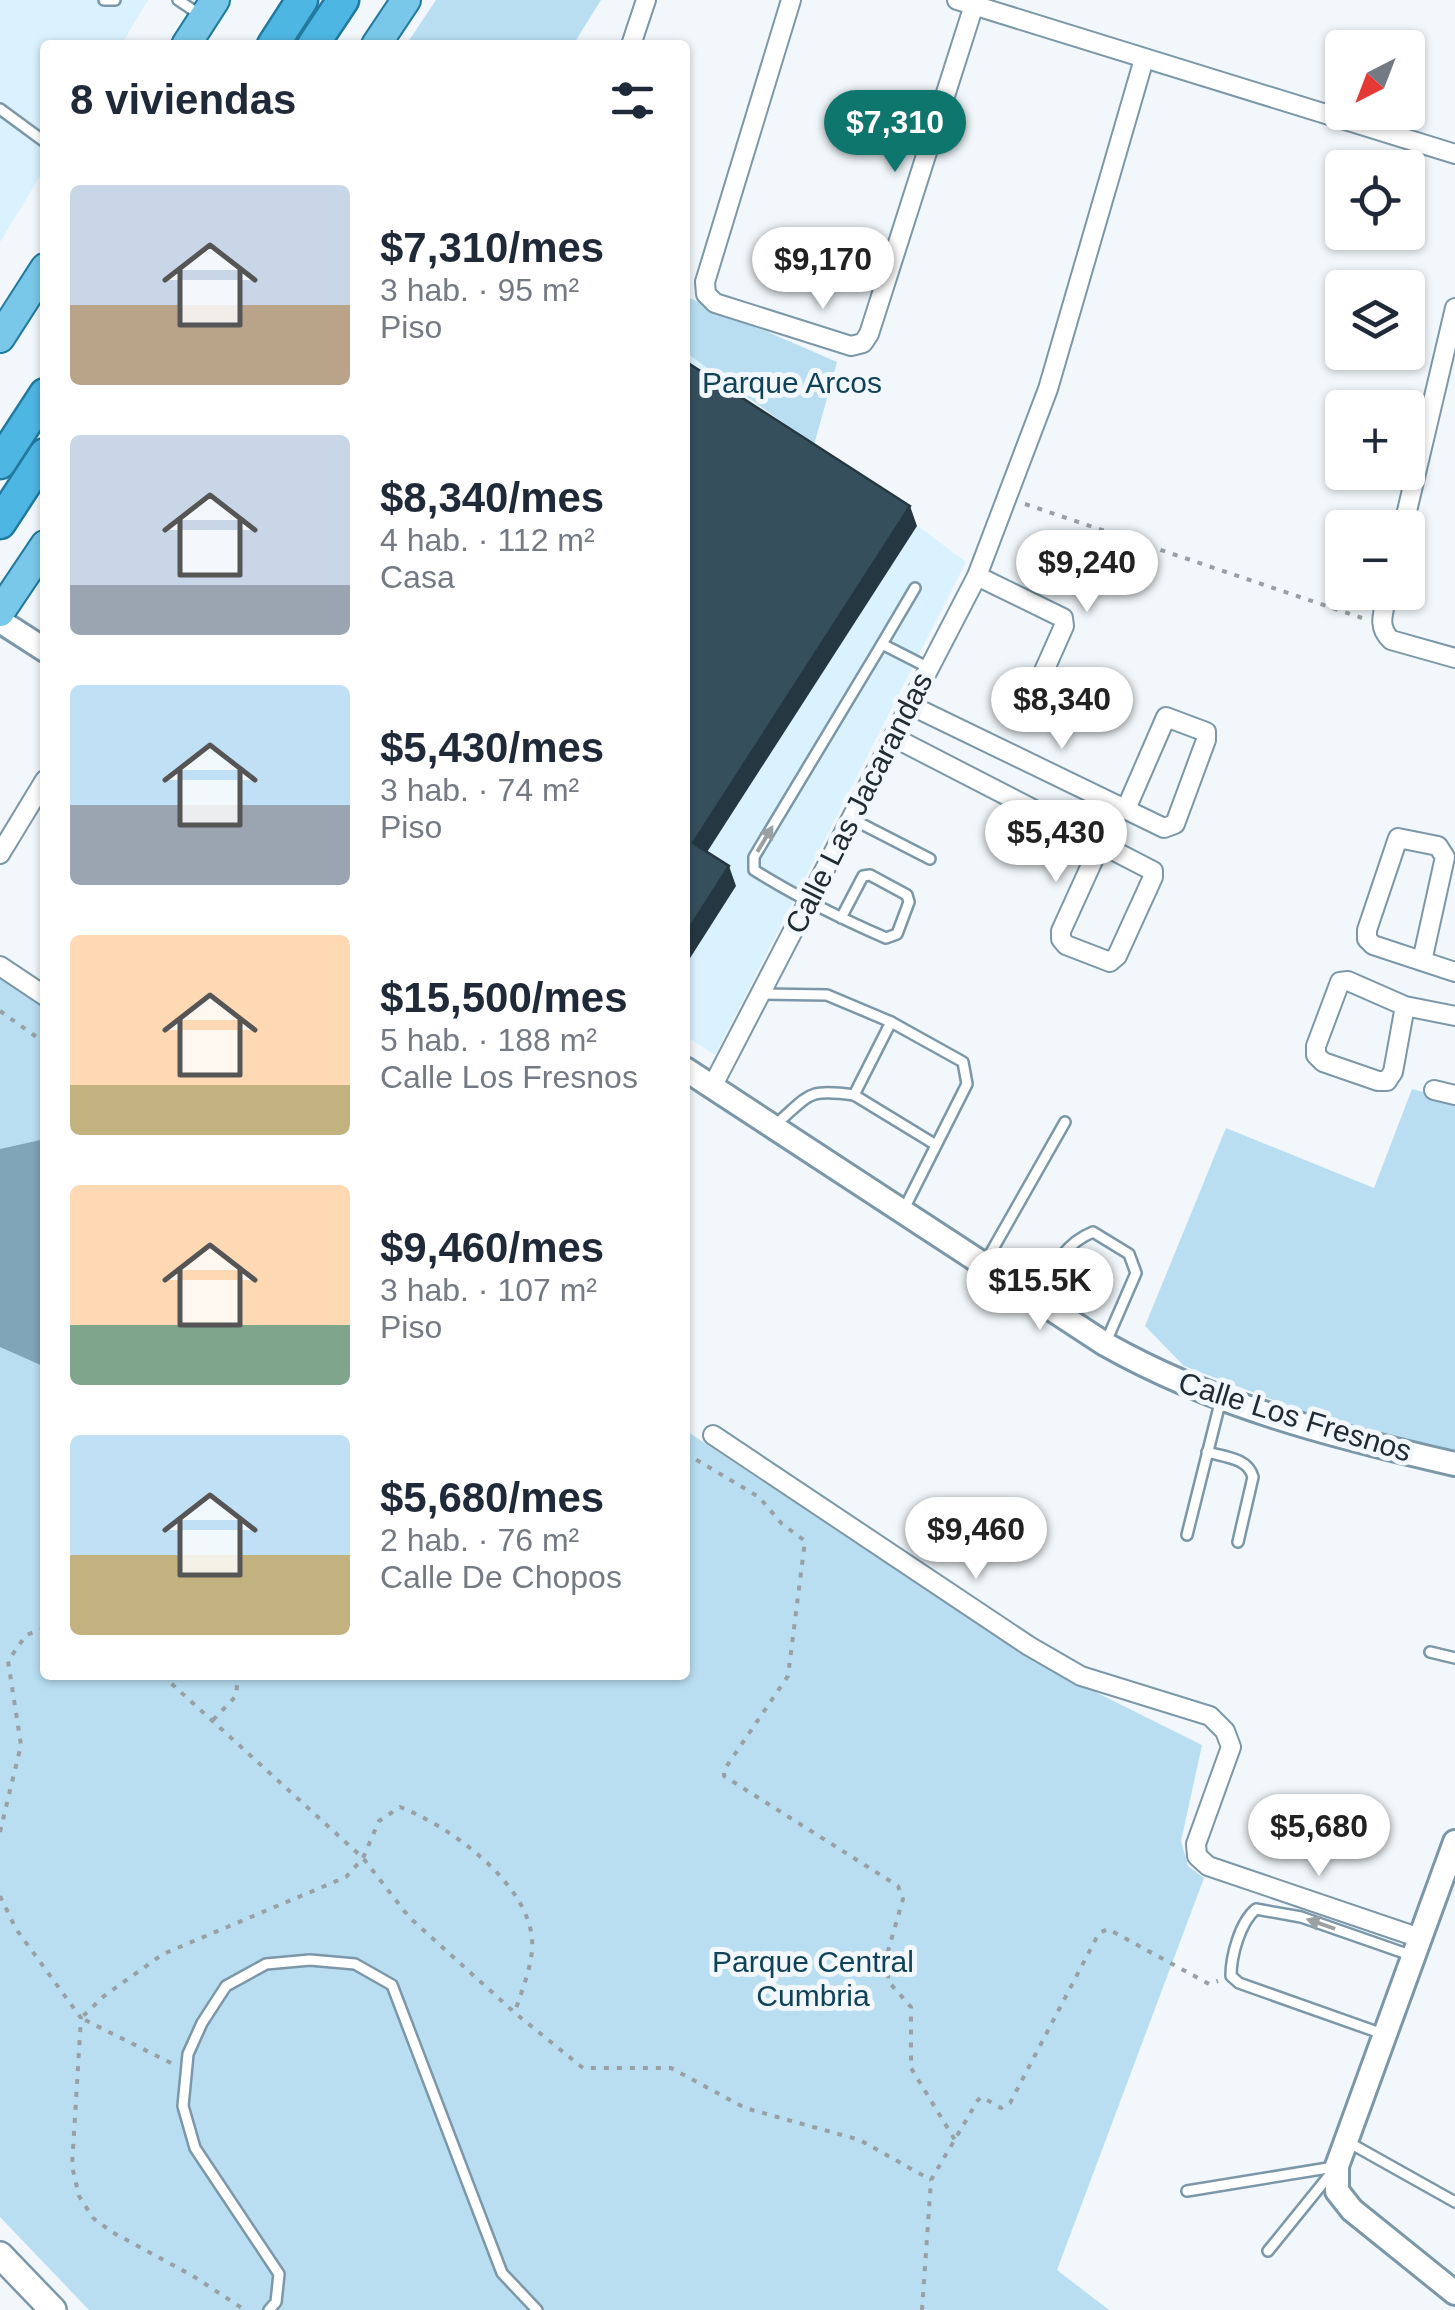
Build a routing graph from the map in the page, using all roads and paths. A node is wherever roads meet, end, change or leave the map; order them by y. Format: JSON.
{"nodes":[{"id":1,"x":104,"y":0,"type":"edge"},
{"id":2,"x":115,"y":0,"type":"edge"},
{"id":3,"x":178,"y":0,"type":"edge"},
{"id":4,"x":302,"y":0,"type":"edge"},
{"id":5,"x":342,"y":0,"type":"edge"},
{"id":6,"x":406,"y":0,"type":"edge"},
{"id":7,"x":646,"y":0,"type":"edge"},
{"id":8,"x":791,"y":0,"type":"edge"},
{"id":9,"x":966,"y":3,"type":"edge"},
{"id":10,"x":210,"y":9,"type":"edge"},
{"id":11,"x":189,"y":40,"type":"edge"},
{"id":12,"x":276,"y":40,"type":"edge"},
{"id":13,"x":317,"y":40,"type":"edge"},
{"id":14,"x":379,"y":40,"type":"edge"},
{"id":15,"x":633,"y":40,"type":"edge"},
{"id":16,"x":1144,"y":59,"type":"junction"},
{"id":17,"x":0,"y":109,"type":"edge"},
{"id":18,"x":40,"y":138,"type":"edge"},
{"id":19,"x":1455,"y":154,"type":"edge"},
{"id":20,"x":40,"y":276,"type":"edge"},
{"id":21,"x":1455,"y":308,"type":"edge"},
{"id":22,"x":0,"y":338,"type":"edge"},
{"id":23,"x":40,"y":402,"type":"edge"},
{"id":24,"x":40,"y":462,"type":"edge"},
{"id":25,"x":0,"y":463,"type":"edge"},
{"id":26,"x":1008,"y":498,"type":"junction"},
{"id":27,"x":1407,"y":510,"type":"edge"},
{"id":28,"x":0,"y":523,"type":"edge"},
{"id":29,"x":40,"y":552,"type":"edge"},
{"id":30,"x":977,"y":576,"type":"junction"},
{"id":31,"x":915,"y":588,"type":"dead end"},
{"id":32,"x":1384,"y":610,"type":"edge"},
{"id":33,"x":0,"y":612,"type":"edge"},
{"id":34,"x":0,"y":621,"type":"edge"},
{"id":35,"x":1381,"y":621,"type":"junction"},
{"id":36,"x":882,"y":644,"type":"junction"},
{"id":37,"x":40,"y":647,"type":"edge"},
{"id":38,"x":1455,"y":658,"type":"edge"},
{"id":39,"x":929,"y":668,"type":"junction"},
{"id":40,"x":910,"y":705,"type":"junction"},
{"id":41,"x":1028,"y":706,"type":"dead end"},
{"id":42,"x":893,"y":737,"type":"junction"},
{"id":43,"x":40,"y":788,"type":"edge"},
{"id":44,"x":1126,"y":809,"type":"junction"},
{"id":45,"x":852,"y":819,"type":"junction"},
{"id":46,"x":1101,"y":842,"type":"junction"},
{"id":47,"x":0,"y":854,"type":"edge"},
{"id":48,"x":930,"y":860,"type":"dead end"},
{"id":49,"x":808,"y":903,"type":"junction"},
{"id":50,"x":841,"y":918,"type":"junction"},
{"id":51,"x":1422,"y":962,"type":"junction"},
{"id":52,"x":0,"y":966,"type":"edge"},
{"id":53,"x":1455,"y":972,"type":"edge"},
{"id":54,"x":40,"y":993,"type":"edge"},
{"id":55,"x":760,"y":994,"type":"junction"},
{"id":56,"x":1405,"y":1006,"type":"junction"},
{"id":57,"x":0,"y":1012,"type":"edge"},
{"id":58,"x":1455,"y":1016,"type":"edge"},
{"id":59,"x":891,"y":1022,"type":"junction"},
{"id":60,"x":40,"y":1040,"type":"edge"},
{"id":61,"x":690,"y":1073,"type":"edge"},
{"id":62,"x":712,"y":1087,"type":"junction"},
{"id":63,"x":1434,"y":1090,"type":"dead end"},
{"id":64,"x":854,"y":1094,"type":"junction"},
{"id":65,"x":1455,"y":1095,"type":"edge"},
{"id":66,"x":1065,"y":1122,"type":"dead end"},
{"id":67,"x":773,"y":1127,"type":"junction"},
{"id":68,"x":936,"y":1146,"type":"junction"},
{"id":69,"x":902,"y":1212,"type":"junction"},
{"id":70,"x":983,"y":1265,"type":"junction"},
{"id":71,"x":1037,"y":1300,"type":"junction"},
{"id":72,"x":1105,"y":1344,"type":"junction"},
{"id":73,"x":1221,"y":1400,"type":"junction"},
{"id":74,"x":713,"y":1436,"type":"dead end"},
{"id":75,"x":1208,"y":1452,"type":"junction"},
{"id":76,"x":690,"y":1456,"type":"edge"},
{"id":77,"x":1455,"y":1464,"type":"edge"},
{"id":78,"x":1186,"y":1535,"type":"dead end"},
{"id":79,"x":1238,"y":1542,"type":"dead end"},
{"id":80,"x":40,"y":1630,"type":"edge"},
{"id":81,"x":1430,"y":1652,"type":"dead end"},
{"id":82,"x":1455,"y":1658,"type":"edge"},
{"id":83,"x":168,"y":1680,"type":"edge"},
{"id":84,"x":238,"y":1680,"type":"edge"},
{"id":85,"x":213,"y":1720,"type":"junction"},
{"id":86,"x":0,"y":1832,"type":"edge"},
{"id":87,"x":1455,"y":1842,"type":"edge"},
{"id":88,"x":362,"y":1858,"type":"junction"},
{"id":89,"x":0,"y":1896,"type":"edge"},
{"id":90,"x":1416,"y":1947,"type":"junction"},
{"id":91,"x":1231,"y":1976,"type":"junction"},
{"id":92,"x":515,"y":2013,"type":"junction"},
{"id":93,"x":81,"y":2018,"type":"junction"},
{"id":94,"x":1384,"y":2035,"type":"junction"},
{"id":95,"x":188,"y":2054,"type":"junction"},
{"id":96,"x":955,"y":2140,"type":"junction"},
{"id":97,"x":1346,"y":2141,"type":"junction"},
{"id":98,"x":1336,"y":2166,"type":"junction"},
{"id":99,"x":932,"y":2180,"type":"junction"},
{"id":100,"x":1187,"y":2191,"type":"dead end"},
{"id":101,"x":1455,"y":2202,"type":"edge"},
{"id":102,"x":1268,"y":2250,"type":"dead end"},
{"id":103,"x":0,"y":2255,"type":"edge"},
{"id":104,"x":1455,"y":2292,"type":"edge"},
{"id":105,"x":53,"y":2310,"type":"edge"},
{"id":106,"x":245,"y":2310,"type":"edge"},
{"id":107,"x":269,"y":2310,"type":"edge"},
{"id":108,"x":537,"y":2310,"type":"edge"},
{"id":109,"x":922,"y":2310,"type":"edge"}],
"edges":[{"from":1,"to":2,"type":"lane"},
{"from":3,"to":10,"type":"lane"},
{"from":4,"to":12,"type":"highway"},
{"from":5,"to":13,"type":"highway"},
{"from":6,"to":14,"type":"main road"},
{"from":7,"to":15,"type":"street"},
{"from":8,"to":9,"type":"street"},
{"from":9,"to":16,"type":"street"},
{"from":10,"to":11,"type":"main road"},
{"from":16,"to":19,"type":"street"},
{"from":16,"to":26,"type":"street","name":"Calle Las Jacarandas"},
{"from":17,"to":18,"type":"lane"},
{"from":20,"to":22,"type":"main road"},
{"from":21,"to":27,"type":"street"},
{"from":23,"to":25,"type":"highway"},
{"from":24,"to":28,"type":"highway"},
{"from":26,"to":30,"type":"street","name":"Calle Las Jacarandas"},
{"from":26,"to":35,"type":"path"},
{"from":29,"to":33,"type":"main road"},
{"from":30,"to":39,"type":"street","name":"Calle Las Jacarandas"},
{"from":30,"to":41,"type":"street"},
{"from":31,"to":36,"type":"lane"},
{"from":32,"to":35,"type":"street"},
{"from":34,"to":37,"type":"street"},
{"from":35,"to":38,"type":"street"},
{"from":36,"to":39,"type":"lane"},
{"from":49,"to":36,"type":"lane","one_way":true},
{"from":39,"to":40,"type":"street","name":"Calle Las Jacarandas"},
{"from":40,"to":42,"type":"street","name":"Calle Las Jacarandas"},
{"from":40,"to":44,"type":"street"},
{"from":42,"to":45,"type":"street","name":"Calle Las Jacarandas"},
{"from":42,"to":46,"type":"street"},
{"from":43,"to":47,"type":"street"},
{"from":44,"to":44,"type":"street"},
{"from":45,"to":48,"type":"lane"},
{"from":45,"to":49,"type":"street","name":"Calle Las Jacarandas"},
{"from":46,"to":46,"type":"street"},
{"from":49,"to":50,"type":"lane"},
{"from":49,"to":55,"type":"street","name":"Calle Las Jacarandas"},
{"from":50,"to":50,"type":"lane"},
{"from":51,"to":51,"type":"street"},
{"from":51,"to":53,"type":"street"},
{"from":52,"to":54,"type":"street"},
{"from":55,"to":59,"type":"lane"},
{"from":55,"to":62,"type":"street","name":"Calle Las Jacarandas"},
{"from":56,"to":56,"type":"street"},
{"from":56,"to":58,"type":"street"},
{"from":57,"to":60,"type":"path"},
{"from":59,"to":64,"type":"lane"},
{"from":59,"to":68,"type":"lane"},
{"from":61,"to":62,"type":"street","name":"Calle Los Fresnos"},
{"from":62,"to":67,"type":"street","name":"Calle Los Fresnos"},
{"from":63,"to":65,"type":"street"},
{"from":64,"to":67,"type":"lane"},
{"from":64,"to":68,"type":"lane"},
{"from":66,"to":70,"type":"lane"},
{"from":67,"to":69,"type":"street","name":"Calle Los Fresnos"},
{"from":68,"to":69,"type":"lane"},
{"from":69,"to":70,"type":"street","name":"Calle Los Fresnos"},
{"from":70,"to":71,"type":"street","name":"Calle Los Fresnos"},
{"from":71,"to":72,"type":"street","name":"Calle Los Fresnos"},
{"from":71,"to":72,"type":"lane"},
{"from":72,"to":73,"type":"street","name":"Calle Los Fresnos"},
{"from":73,"to":75,"type":"lane"},
{"from":73,"to":77,"type":"street","name":"Calle Los Fresnos"},
{"from":74,"to":90,"type":"street"},
{"from":75,"to":78,"type":"lane"},
{"from":75,"to":79,"type":"lane"},
{"from":76,"to":96,"type":"path"},
{"from":80,"to":86,"type":"path"},
{"from":81,"to":82,"type":"lane"},
{"from":83,"to":85,"type":"path"},
{"from":84,"to":85,"type":"path"},
{"from":85,"to":88,"type":"path"},
{"from":87,"to":90,"type":"street"},
{"from":88,"to":92,"type":"path"},
{"from":88,"to":92,"type":"path"},
{"from":88,"to":93,"type":"path"},
{"from":89,"to":93,"type":"path"},
{"from":90,"to":91,"type":"lane","one_way":true},
{"from":90,"to":94,"type":"street"},
{"from":91,"to":94,"type":"lane"},
{"from":91,"to":96,"type":"path"},
{"from":92,"to":99,"type":"path"},
{"from":93,"to":95,"type":"path"},
{"from":93,"to":106,"type":"path"},
{"from":94,"to":97,"type":"street"},
{"from":95,"to":107,"type":"lane"},
{"from":95,"to":108,"type":"lane"},
{"from":96,"to":99,"type":"path"},
{"from":97,"to":98,"type":"street"},
{"from":97,"to":101,"type":"lane"},
{"from":98,"to":100,"type":"lane"},
{"from":98,"to":102,"type":"lane"},
{"from":98,"to":104,"type":"street"},
{"from":99,"to":109,"type":"path"},
{"from":103,"to":105,"type":"main road"}]}
